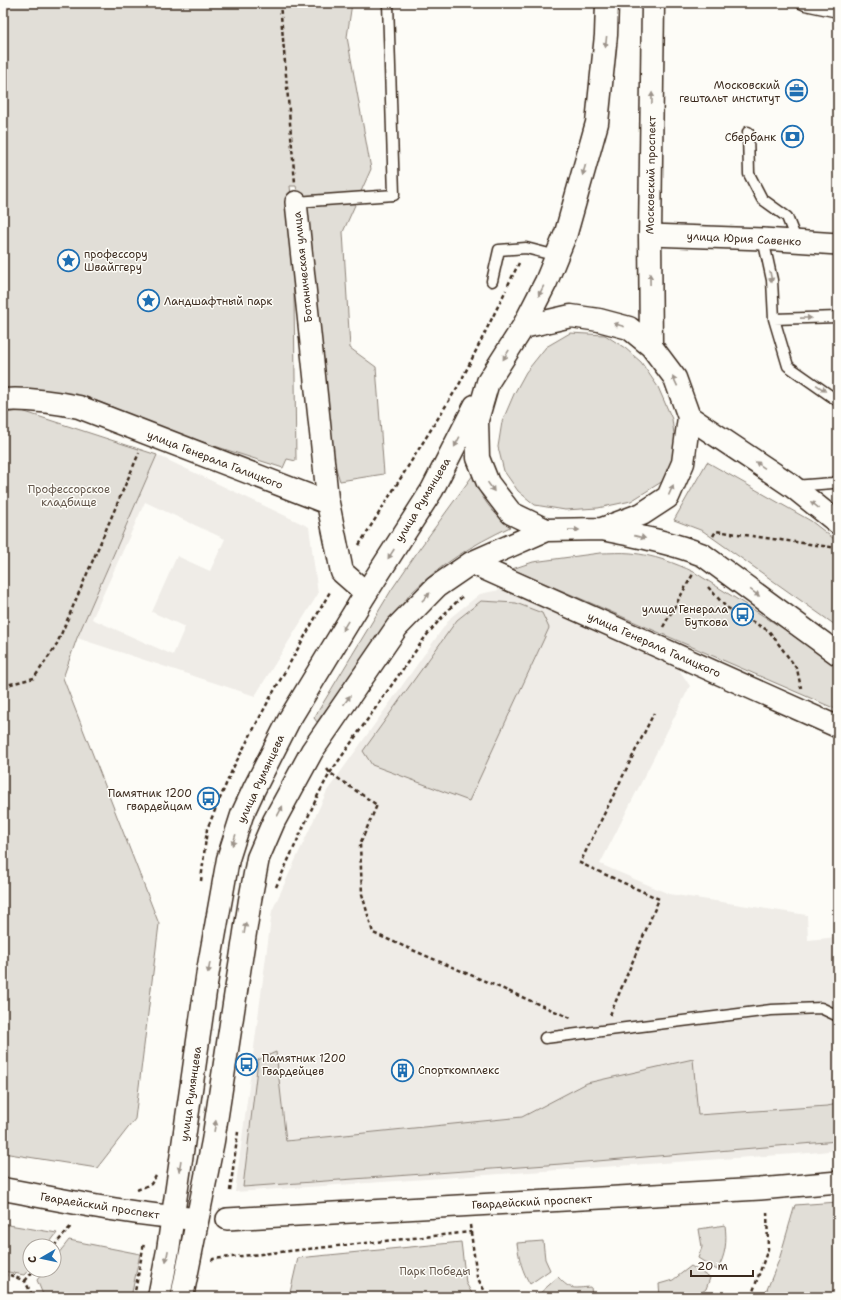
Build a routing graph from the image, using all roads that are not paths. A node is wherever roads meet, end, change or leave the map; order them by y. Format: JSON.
{"nodes":[{"id":1,"x":388,"y":3,"type":"edge"},
{"id":2,"x":607,"y":3,"type":"edge"},
{"id":3,"x":653,"y":3,"type":"edge"},
{"id":4,"x":801,"y":3,"type":"edge"},
{"id":5,"x":838,"y":12,"type":"edge"},
{"id":6,"x":748,"y":132,"type":"dead end"},
{"id":7,"x":296,"y":202,"type":"joint"},
{"id":8,"x":650,"y":235,"type":"junction"},
{"id":9,"x":763,"y":239,"type":"junction"},
{"id":10,"x":797,"y":242,"type":"junction"},
{"id":11,"x":838,"y":244,"type":"edge"},
{"id":12,"x":557,"y":256,"type":"junction"},
{"id":13,"x":492,"y":281,"type":"dead end"},
{"id":14,"x":838,"y":317,"type":"edge"},
{"id":15,"x":774,"y":319,"type":"junction"},
{"id":16,"x":523,"y":327,"type":"junction"},
{"id":17,"x":651,"y":346,"type":"junction"},
{"id":18,"x":488,"y":382,"type":"junction"},
{"id":19,"x":3,"y":400,"type":"edge"},
{"id":20,"x":838,"y":400,"type":"edge"},
{"id":21,"x":689,"y":417,"type":"junction"},
{"id":22,"x":838,"y":481,"type":"edge"},
{"id":23,"x":792,"y":486,"type":"junction"},
{"id":24,"x":328,"y":503,"type":"junction"},
{"id":25,"x":838,"y":524,"type":"edge"},
{"id":26,"x":602,"y":529,"type":"junction"},
{"id":27,"x":546,"y":530,"type":"junction"},
{"id":28,"x":471,"y":563,"type":"junction"},
{"id":29,"x":366,"y":593,"type":"junction"},
{"id":30,"x":838,"y":654,"type":"edge"},
{"id":31,"x":838,"y":727,"type":"edge"},
{"id":32,"x":838,"y":1016,"type":"edge"},
{"id":33,"x":545,"y":1038,"type":"dead end"},
{"id":34,"x":838,"y":1182,"type":"edge"},
{"id":35,"x":3,"y":1189,"type":"edge"},
{"id":36,"x":172,"y":1218,"type":"junction"},
{"id":37,"x":227,"y":1219,"type":"dead end"},
{"id":38,"x":197,"y":1220,"type":"junction"},
{"id":39,"x":159,"y":1297,"type":"edge"},
{"id":40,"x":182,"y":1297,"type":"edge"}],
"edges":[{"from":1,"to":7,"type":"lane","name":"Ботаническая улица"},
{"from":2,"to":12,"type":"main road","one_way":true},
{"from":8,"to":3,"type":"main road","name":"Московский проспект","one_way":true},
{"from":4,"to":5,"type":"lane"},
{"from":6,"to":10,"type":"lane"},
{"from":7,"to":24,"type":"street","name":"Ботаническая улица"},
{"from":8,"to":9,"type":"street","name":"улица Юрия Савенко"},
{"from":17,"to":8,"type":"main road","name":"Московский проспект","one_way":true},
{"from":9,"to":10,"type":"street","name":"улица Юрия Савенко"},
{"from":9,"to":15,"type":"lane","one_way":true},
{"from":10,"to":11,"type":"street","name":"улица Юрия Савенко"},
{"from":12,"to":13,"type":"lane"},
{"from":12,"to":16,"type":"main road","one_way":true},
{"from":15,"to":14,"type":"lane","one_way":true},
{"from":15,"to":20,"type":"lane","one_way":true},
{"from":17,"to":16,"type":"main road","one_way":true},
{"from":16,"to":18,"type":"main road","one_way":true},
{"from":21,"to":17,"type":"main road","one_way":true},
{"from":18,"to":27,"type":"main road","one_way":true},
{"from":18,"to":29,"type":"main road","name":"улица Румянцева","one_way":true},
{"from":19,"to":24,"type":"main road","name":"улица Генерала Галицкого"},
{"from":23,"to":21,"type":"main road","one_way":true},
{"from":26,"to":21,"type":"main road","one_way":true},
{"from":22,"to":23,"type":"lane"},
{"from":25,"to":23,"type":"main road","one_way":true},
{"from":24,"to":29,"type":"main road"},
{"from":27,"to":26,"type":"main road","one_way":true},
{"from":26,"to":30,"type":"main road","one_way":true},
{"from":27,"to":28,"type":"main road"},
{"from":28,"to":31,"type":"street","name":"улица Генерала Галицкого"},
{"from":38,"to":28,"type":"main road","one_way":true},
{"from":29,"to":36,"type":"main road","name":"улица Румянцева","one_way":true},
{"from":32,"to":33,"type":"lane"},
{"from":34,"to":37,"type":"street","name":"Гвардейский проспект"},
{"from":35,"to":36,"type":"main road","name":"Гвардейский проспект"},
{"from":36,"to":38,"type":"main road","name":"Гвардейский проспект"},
{"from":36,"to":39,"type":"main road","name":"улица Румянцева","one_way":true},
{"from":38,"to":40,"type":"main road"}]}
